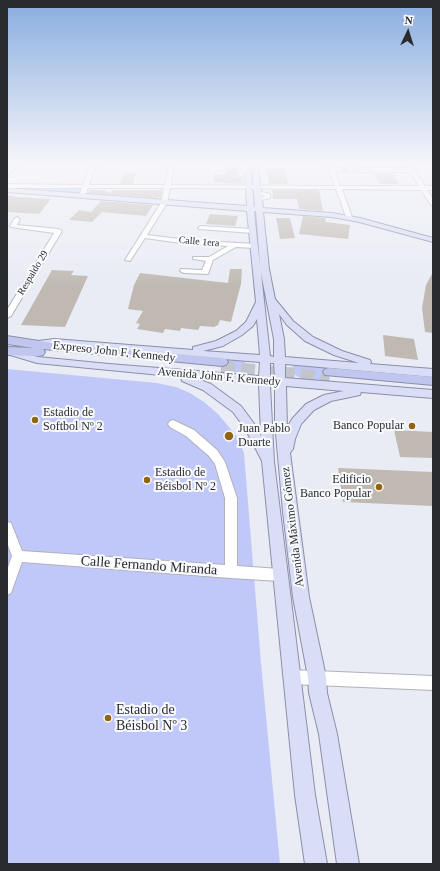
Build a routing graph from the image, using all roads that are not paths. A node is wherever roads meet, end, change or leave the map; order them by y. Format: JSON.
{"nodes":[{"id":1,"x":162,"y":206,"type":"edge"},
{"id":2,"x":198,"y":206,"type":"edge"},
{"id":3,"x":254,"y":206,"type":"edge"},
{"id":4,"x":256,"y":206,"type":"edge"},
{"id":5,"x":280,"y":206,"type":"edge"},
{"id":6,"x":345,"y":206,"type":"edge"},
{"id":7,"x":255,"y":210,"type":"junction"},
{"id":8,"x":292,"y":212,"type":"junction"},
{"id":9,"x":349,"y":217,"type":"junction"},
{"id":10,"x":17,"y":219,"type":"dead end"},
{"id":11,"x":201,"y":228,"type":"dead end"},
{"id":12,"x":252,"y":231,"type":"junction"},
{"id":13,"x":144,"y":236,"type":"junction"},
{"id":14,"x":433,"y":240,"type":"edge"},
{"id":15,"x":235,"y":245,"type":"junction"},
{"id":16,"x":254,"y":246,"type":"junction"},
{"id":17,"x":195,"y":258,"type":"dead end"},
{"id":18,"x":210,"y":259,"type":"junction"},
{"id":19,"x":128,"y":260,"type":"dead end"},
{"id":20,"x":184,"y":270,"type":"dead end"},
{"id":21,"x":271,"y":297,"type":"junction"},
{"id":22,"x":260,"y":299,"type":"junction"},
{"id":23,"x":7,"y":316,"type":"edge"},
{"id":24,"x":7,"y":340,"type":"edge"},
{"id":25,"x":38,"y":344,"type":"junction"},
{"id":26,"x":7,"y":351,"type":"edge"},
{"id":27,"x":163,"y":351,"type":"junction"},
{"id":28,"x":265,"y":359,"type":"junction"},
{"id":29,"x":278,"y":359,"type":"junction"},
{"id":30,"x":396,"y":370,"type":"junction"},
{"id":31,"x":164,"y":372,"type":"junction"},
{"id":32,"x":433,"y":373,"type":"edge"},
{"id":33,"x":433,"y":381,"type":"edge"},
{"id":34,"x":272,"y":382,"type":"junction"},
{"id":35,"x":433,"y":387,"type":"edge"},
{"id":36,"x":400,"y":391,"type":"junction"},
{"id":37,"x":433,"y":394,"type":"edge"},
{"id":38,"x":173,"y":424,"type":"dead end"},
{"id":39,"x":268,"y":462,"type":"junction"},
{"id":40,"x":285,"y":462,"type":"junction"},
{"id":41,"x":7,"y":528,"type":"edge"},
{"id":42,"x":18,"y":556,"type":"junction"},
{"id":43,"x":231,"y":572,"type":"junction"},
{"id":44,"x":280,"y":575,"type":"junction"},
{"id":45,"x":7,"y":589,"type":"edge"},
{"id":46,"x":291,"y":677,"type":"junction"},
{"id":47,"x":317,"y":677,"type":"junction"},
{"id":48,"x":433,"y":683,"type":"edge"},
{"id":49,"x":316,"y":864,"type":"edge"},
{"id":50,"x":348,"y":864,"type":"edge"}],
"edges":[{"from":1,"to":13,"type":"street"},
{"from":2,"to":7,"type":"main road"},
{"from":3,"to":7,"type":"main road","name":"Avenida Máximo Gómez"},
{"from":4,"to":7,"type":"main road","name":"Avenida Máximo Gómez"},
{"from":5,"to":8,"type":"main road"},
{"from":6,"to":9,"type":"street"},
{"from":7,"to":8,"type":"main road"},
{"from":7,"to":12,"type":"main road","name":"Avenida Máximo Gómez"},
{"from":7,"to":21,"type":"main road","name":"Avenida Máximo Gómez"},
{"from":8,"to":9,"type":"main road"},
{"from":9,"to":14,"type":"main road"},
{"from":10,"to":23,"type":"street","name":"Respaldo 29"},
{"from":11,"to":12,"type":"street"},
{"from":12,"to":16,"type":"main road","name":"Avenida Máximo Gómez"},
{"from":13,"to":15,"type":"street","name":"Calle 1era"},
{"from":13,"to":19,"type":"street"},
{"from":15,"to":16,"type":"street","name":"Calle 1era"},
{"from":15,"to":18,"type":"street"},
{"from":16,"to":22,"type":"main road","name":"Avenida Máximo Gómez"},
{"from":17,"to":18,"type":"street"},
{"from":18,"to":20,"type":"street"},
{"from":21,"to":29,"type":"main road","name":"Avenida Máximo Gómez"},
{"from":21,"to":30,"type":"main road"},
{"from":22,"to":27,"type":"main road"},
{"from":22,"to":28,"type":"main road","name":"Avenida Máximo Gómez"},
{"from":24,"to":25,"type":"highway","name":"Expreso John F. Kennedy"},
{"from":25,"to":26,"type":"highway","name":"Expreso John F. Kennedy"},
{"from":25,"to":27,"type":"main road","name":"Avenida John F. Kennedy"},
{"from":26,"to":31,"type":"main road","name":"Avenida John F. Kennedy"},
{"from":27,"to":28,"type":"main road","name":"Avenida John F. Kennedy"},
{"from":28,"to":29,"type":"main road","name":"Avenida John F. Kennedy"},
{"from":28,"to":34,"type":"main road","name":"Avenida Máximo Gómez"},
{"from":29,"to":30,"type":"main road","name":"Avenida John F. Kennedy"},
{"from":29,"to":34,"type":"main road","name":"Avenida Máximo Gómez"},
{"from":30,"to":32,"type":"main road","name":"Avenida John F. Kennedy"},
{"from":31,"to":34,"type":"main road","name":"Avenida John F. Kennedy"},
{"from":31,"to":39,"type":"main road"},
{"from":33,"to":35,"type":"highway"},
{"from":34,"to":36,"type":"main road","name":"Avenida John F. Kennedy"},
{"from":34,"to":39,"type":"main road","name":"Avenida Máximo Gómez"},
{"from":34,"to":40,"type":"main road","name":"Avenida Máximo Gómez"},
{"from":36,"to":37,"type":"main road","name":"Avenida John F. Kennedy"},
{"from":36,"to":40,"type":"main road"},
{"from":38,"to":43,"type":"street"},
{"from":39,"to":44,"type":"main road","name":"Avenida Máximo Gómez"},
{"from":40,"to":47,"type":"main road","name":"Avenida Máximo Gómez"},
{"from":41,"to":42,"type":"street"},
{"from":42,"to":43,"type":"street","name":"Calle Fernando Miranda"},
{"from":42,"to":45,"type":"street"},
{"from":43,"to":44,"type":"street","name":"Calle Fernando Miranda"},
{"from":44,"to":46,"type":"main road","name":"Avenida Máximo Gómez"},
{"from":46,"to":47,"type":"street"},
{"from":46,"to":49,"type":"main road","name":"Avenida Máximo Gómez"},
{"from":47,"to":48,"type":"street"},
{"from":47,"to":50,"type":"main road","name":"Avenida Máximo Gómez"}]}
